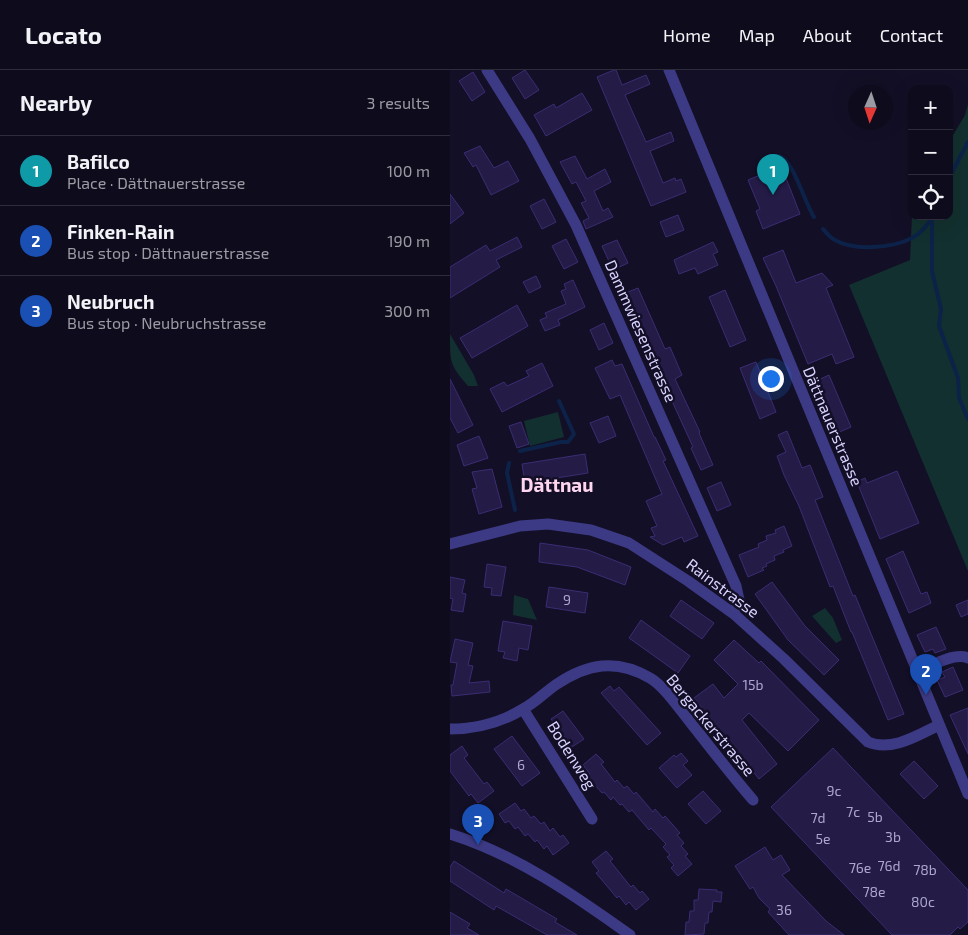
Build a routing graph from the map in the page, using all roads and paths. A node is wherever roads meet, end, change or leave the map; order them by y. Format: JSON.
{"nodes":[{"id":1,"x":487,"y":70,"type":"edge"},
{"id":2,"x":669,"y":70,"type":"edge"},
{"id":3,"x":450,"y":544,"type":"edge"},
{"id":4,"x":734,"y":614,"type":"junction"},
{"id":5,"x":968,"y":658,"type":"edge"},
{"id":6,"x":917,"y":672,"type":"junction"},
{"id":7,"x":523,"y":709,"type":"junction"},
{"id":8,"x":939,"y":725,"type":"junction"},
{"id":9,"x":450,"y":729,"type":"edge"},
{"id":10,"x":968,"y":794,"type":"edge"},
{"id":11,"x":753,"y":800,"type":"dead end"},
{"id":12,"x":592,"y":819,"type":"dead end"},
{"id":13,"x":450,"y":834,"type":"edge"},
{"id":14,"x":630,"y":935,"type":"edge"}],
"edges":[{"from":1,"to":4,"type":"street","name":"Dammwiesenstrasse"},
{"from":2,"to":6,"type":"street","name":"Dättnauerstrasse"},
{"from":3,"to":4,"type":"street","name":"Rainstrasse"},
{"from":4,"to":8,"type":"street","name":"Rainstrasse"},
{"from":5,"to":6,"type":"street"},
{"from":6,"to":8,"type":"street","name":"Dättnauerstrasse"},
{"from":7,"to":9,"type":"street","name":"Bergackerstrasse"},
{"from":7,"to":11,"type":"street","name":"Bergackerstrasse"},
{"from":7,"to":12,"type":"street","name":"Bodenweg"},
{"from":8,"to":10,"type":"street","name":"Dättnauerstrasse"},
{"from":13,"to":14,"type":"street"}]}
